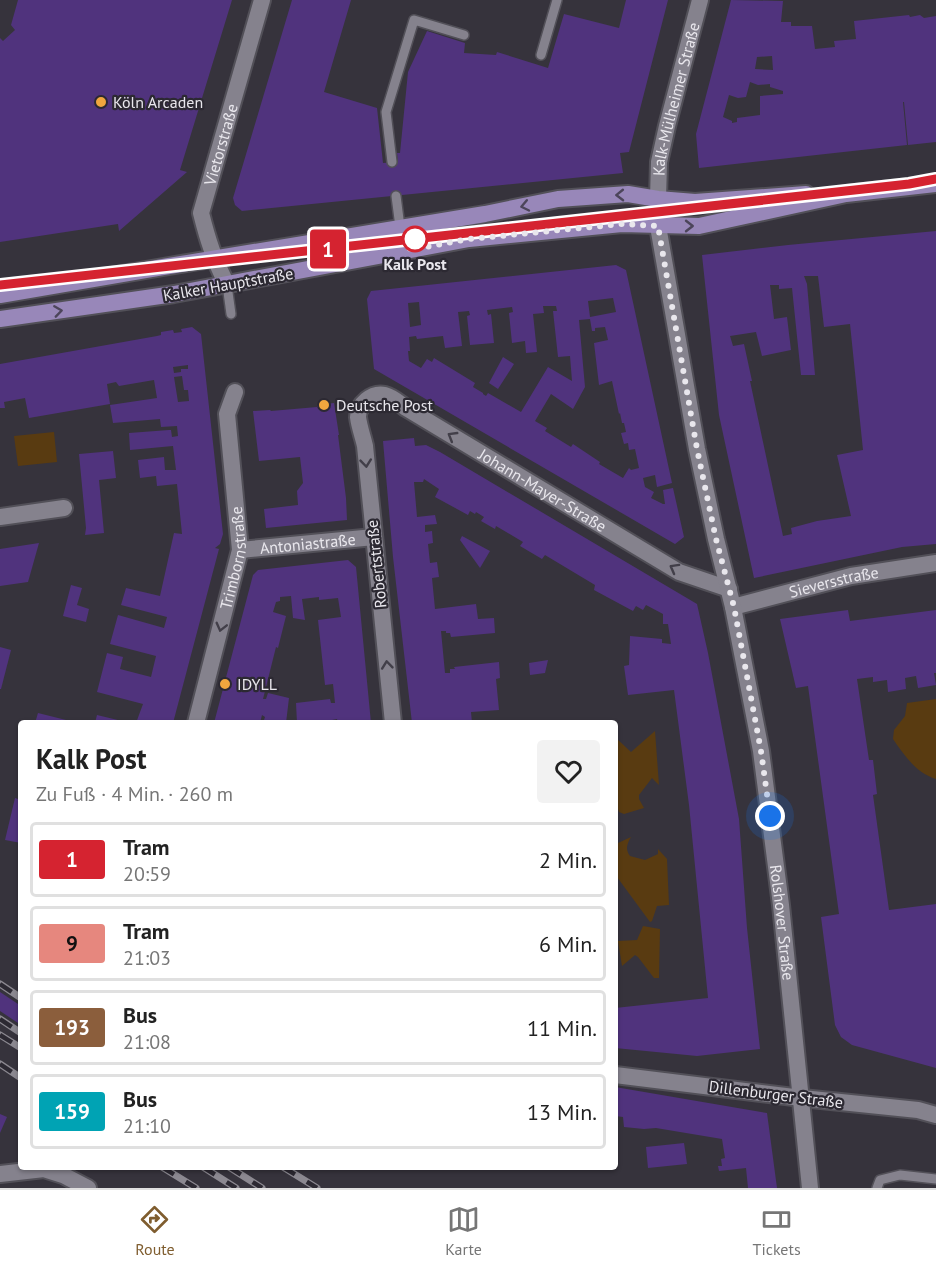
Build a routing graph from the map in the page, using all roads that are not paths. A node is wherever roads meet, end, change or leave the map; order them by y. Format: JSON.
{"nodes":[{"id":1,"x":262,"y":0,"type":"edge"},
{"id":2,"x":556,"y":0,"type":"edge"},
{"id":3,"x":700,"y":0,"type":"edge"},
{"id":4,"x":464,"y":35,"type":"dead end"},
{"id":5,"x":541,"y":55,"type":"dead end"},
{"id":6,"x":392,"y":162,"type":"dead end"},
{"id":7,"x":936,"y":184,"type":"edge"},
{"id":8,"x":846,"y":194,"type":"junction"},
{"id":9,"x":396,"y":196,"type":"dead end"},
{"id":10,"x":658,"y":199,"type":"junction"},
{"id":11,"x":658,"y":226,"type":"junction"},
{"id":12,"x":400,"y":227,"type":"junction"},
{"id":13,"x":214,"y":259,"type":"junction"},
{"id":14,"x":227,"y":285,"type":"junction"},
{"id":15,"x":0,"y":295,"type":"edge"},
{"id":16,"x":231,"y":314,"type":"dead end"},
{"id":17,"x":0,"y":319,"type":"edge"},
{"id":18,"x":235,"y":392,"type":"dead end"},
{"id":19,"x":362,"y":405,"type":"joint"},
{"id":20,"x":64,"y":508,"type":"dead end"},
{"id":21,"x":0,"y":517,"type":"edge"},
{"id":22,"x":374,"y":537,"type":"junction"},
{"id":23,"x":240,"y":550,"type":"junction"},
{"id":24,"x":936,"y":563,"type":"edge"},
{"id":25,"x":729,"y":589,"type":"junction"},
{"id":26,"x":734,"y":607,"type":"junction"},
{"id":27,"x":197,"y":720,"type":"edge"},
{"id":28,"x":393,"y":720,"type":"edge"},
{"id":29,"x":618,"y":1075,"type":"edge"},
{"id":30,"x":802,"y":1098,"type":"junction"},
{"id":31,"x":936,"y":1115,"type":"edge"},
{"id":32,"x":30,"y":1170,"type":"edge"},
{"id":33,"x":50,"y":1170,"type":"edge"},
{"id":34,"x":0,"y":1174,"type":"edge"},
{"id":35,"x":936,"y":1179,"type":"edge"},
{"id":36,"x":88,"y":1188,"type":"edge"},
{"id":37,"x":810,"y":1188,"type":"edge"},
{"id":38,"x":877,"y":1188,"type":"edge"}],
"edges":[{"from":1,"to":13,"type":"street","name":"Vietorstraße"},
{"from":2,"to":5,"type":"lane"},
{"from":3,"to":10,"type":"street","name":"Kalk-Mülheimer Straße"},
{"from":4,"to":6,"type":"lane"},
{"from":7,"to":8,"type":"main road","name":"Kalker Hauptstraße"},
{"from":8,"to":10,"type":"main road","name":"Kalker Hauptstraße"},
{"from":11,"to":8,"type":"main road","name":"Kalker Hauptstraße","one_way":true},
{"from":9,"to":12,"type":"lane"},
{"from":10,"to":11,"type":"street","name":"Rolshover Straße"},
{"from":10,"to":12,"type":"main road","name":"Kalker Hauptstraße","one_way":true},
{"from":11,"to":14,"type":"main road","name":"Kalker Hauptstraße"},
{"from":11,"to":25,"type":"street","name":"Rolshover Straße"},
{"from":12,"to":13,"type":"main road","name":"Kalker Hauptstraße"},
{"from":13,"to":14,"type":"street","name":"Vietorstraße"},
{"from":13,"to":15,"type":"main road","name":"Kalker Hauptstraße"},
{"from":14,"to":16,"type":"lane"},
{"from":17,"to":14,"type":"main road","name":"Kalker Hauptstraße","one_way":true},
{"from":18,"to":23,"type":"street","name":"Trimbornstraße"},
{"from":19,"to":22,"type":"street","name":"Robertstraße","one_way":true},
{"from":25,"to":19,"type":"street","name":"Johann-Mayer-Straße","one_way":true},
{"from":20,"to":21,"type":"street"},
{"from":22,"to":23,"type":"street","name":"Antoniastraße"},
{"from":28,"to":22,"type":"street","name":"Robertstraße","one_way":true},
{"from":23,"to":27,"type":"street","name":"Trimbornstraße","one_way":true},
{"from":24,"to":26,"type":"street","name":"Sieversstraße"},
{"from":25,"to":26,"type":"street","name":"Rolshover Straße"},
{"from":26,"to":30,"type":"street","name":"Rolshover Straße"},
{"from":29,"to":30,"type":"street","name":"Dillenburger Straße"},
{"from":30,"to":31,"type":"street","name":"Dillenburger Straße"},
{"from":30,"to":37,"type":"street","name":"Rolshover Straße"},
{"from":32,"to":34,"type":"street"},
{"from":33,"to":36,"type":"street"},
{"from":35,"to":38,"type":"lane"}]}
